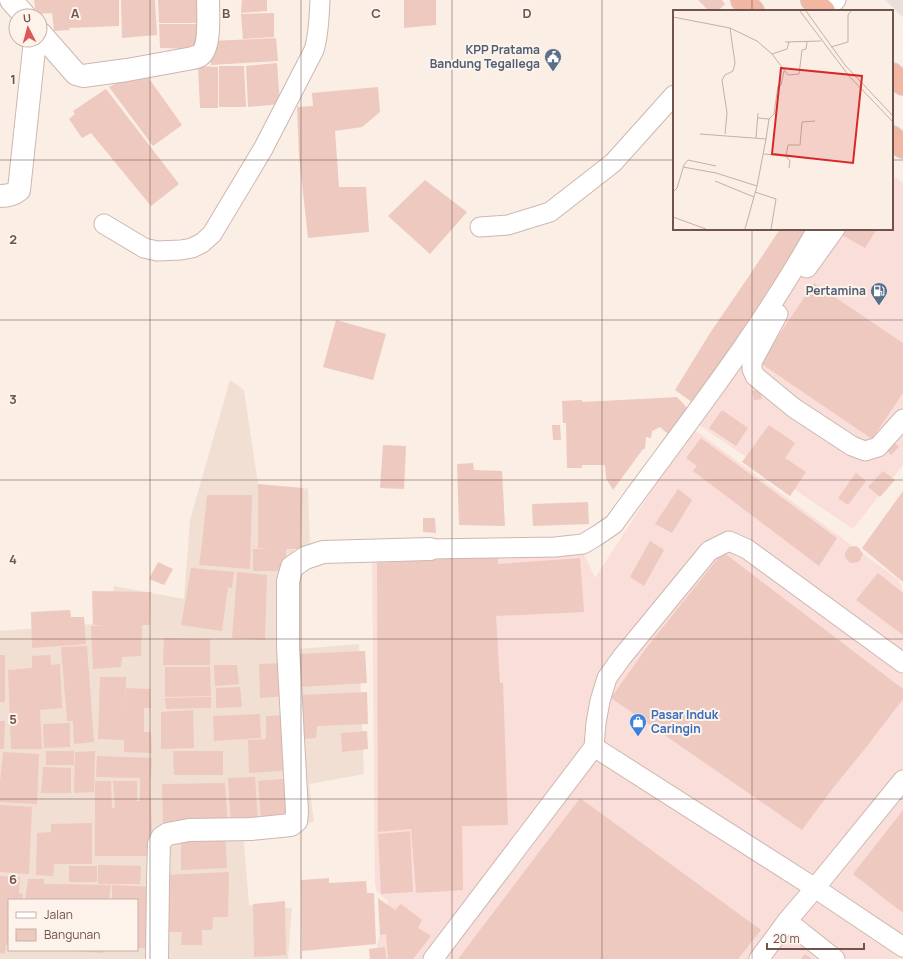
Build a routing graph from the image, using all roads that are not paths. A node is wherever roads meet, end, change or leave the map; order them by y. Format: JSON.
{"nodes":[{"id":1,"x":11,"y":0,"type":"edge"},
{"id":2,"x":208,"y":0,"type":"edge"},
{"id":3,"x":320,"y":0,"type":"edge"},
{"id":4,"x":812,"y":0,"type":"edge"},
{"id":5,"x":836,"y":0,"type":"edge"},
{"id":6,"x":18,"y":8,"type":"edge"},
{"id":7,"x":823,"y":10,"type":"edge"},
{"id":8,"x":825,"y":10,"type":"edge"},
{"id":9,"x":48,"y":42,"type":"edge"},
{"id":10,"x":34,"y":48,"type":"edge"},
{"id":11,"x":893,"y":75,"type":"edge"},
{"id":12,"x":903,"y":84,"type":"edge"},
{"id":13,"x":673,"y":96,"type":"edge"},
{"id":14,"x":0,"y":196,"type":"edge"},
{"id":15,"x":104,"y":224,"type":"dead end"},
{"id":16,"x":480,"y":227,"type":"dead end"},
{"id":17,"x":816,"y":230,"type":"edge"},
{"id":18,"x":834,"y":230,"type":"edge"},
{"id":19,"x":903,"y":419,"type":"edge"},
{"id":20,"x":430,"y":549,"type":"joint"},
{"id":21,"x":903,"y":663,"type":"edge"},
{"id":22,"x":594,"y":747,"type":"junction"},
{"id":23,"x":903,"y":780,"type":"edge"},
{"id":24,"x":815,"y":888,"type":"junction"},
{"id":25,"x":787,"y":921,"type":"junction"},
{"id":26,"x":903,"y":947,"type":"edge"},
{"id":27,"x":157,"y":959,"type":"edge"},
{"id":28,"x":433,"y":959,"type":"edge"},
{"id":29,"x":759,"y":959,"type":"edge"},
{"id":30,"x":835,"y":959,"type":"edge"}],
"edges":[{"from":1,"to":6,"type":"street"},
{"from":2,"to":9,"type":"street"},
{"from":3,"to":15,"type":"lane"},
{"from":4,"to":7,"type":"highway"},
{"from":5,"to":8,"type":"lane"},
{"from":10,"to":14,"type":"street"},
{"from":11,"to":12,"type":"highway"},
{"from":13,"to":16,"type":"lane"},
{"from":17,"to":20,"type":"lane"},
{"from":18,"to":19,"type":"lane"},
{"from":20,"to":27,"type":"street"},
{"from":21,"to":22,"type":"lane"},
{"from":22,"to":24,"type":"lane"},
{"from":22,"to":28,"type":"lane"},
{"from":23,"to":24,"type":"lane"},
{"from":24,"to":25,"type":"lane"},
{"from":24,"to":26,"type":"lane"},
{"from":25,"to":29,"type":"lane"},
{"from":25,"to":30,"type":"lane"}]}
